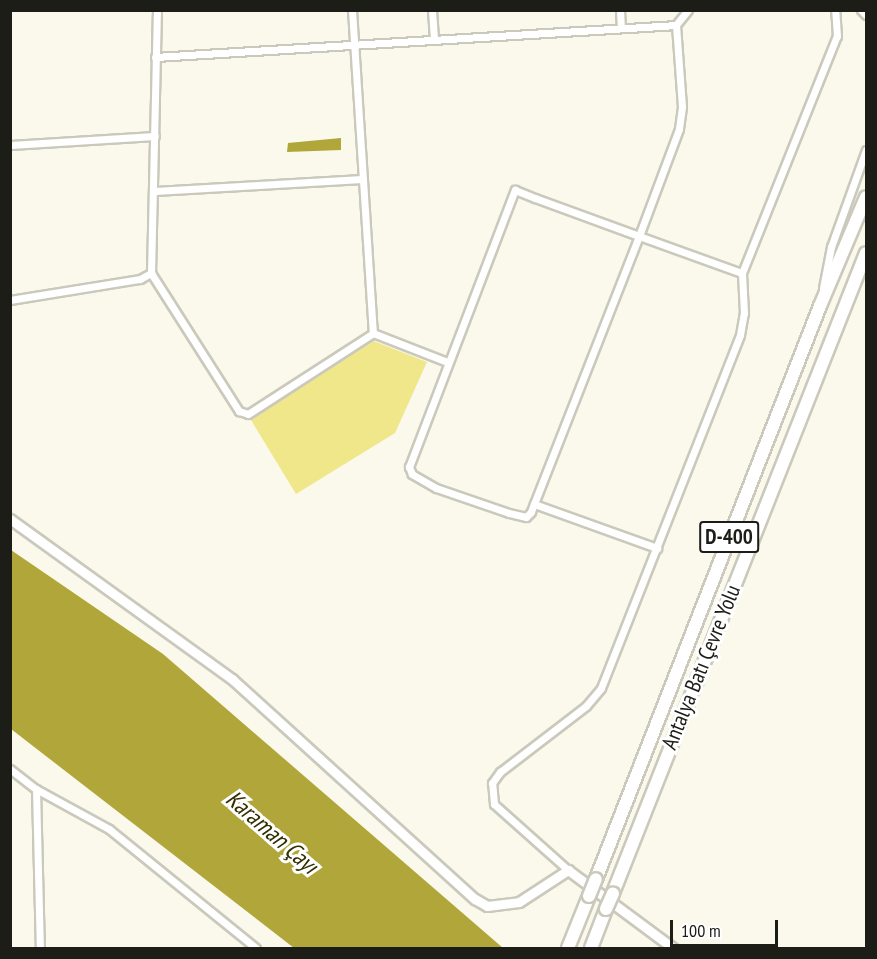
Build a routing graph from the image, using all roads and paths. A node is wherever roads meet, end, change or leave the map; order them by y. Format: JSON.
{"nodes":[{"id":1,"x":157,"y":10,"type":"edge"},
{"id":2,"x":352,"y":10,"type":"edge"},
{"id":3,"x":432,"y":10,"type":"edge"},
{"id":4,"x":620,"y":10,"type":"edge"},
{"id":5,"x":688,"y":10,"type":"edge"},
{"id":6,"x":835,"y":10,"type":"edge"},
{"id":7,"x":861,"y":10,"type":"edge"},
{"id":8,"x":867,"y":15,"type":"edge"},
{"id":9,"x":676,"y":25,"type":"junction"},
{"id":10,"x":621,"y":28,"type":"junction"},
{"id":11,"x":434,"y":40,"type":"junction"},
{"id":12,"x":354,"y":45,"type":"junction"},
{"id":13,"x":155,"y":57,"type":"junction"},
{"id":14,"x":154,"y":136,"type":"junction"},
{"id":15,"x":10,"y":145,"type":"edge"},
{"id":16,"x":867,"y":150,"type":"edge"},
{"id":17,"x":363,"y":179,"type":"junction"},
{"id":18,"x":154,"y":191,"type":"junction"},
{"id":19,"x":867,"y":196,"type":"edge"},
{"id":20,"x":639,"y":236,"type":"junction"},
{"id":21,"x":867,"y":253,"type":"edge"},
{"id":22,"x":151,"y":273,"type":"junction"},
{"id":23,"x":742,"y":273,"type":"junction"},
{"id":24,"x":10,"y":300,"type":"edge"},
{"id":25,"x":819,"y":306,"type":"junction"},
{"id":26,"x":374,"y":333,"type":"junction"},
{"id":27,"x":447,"y":362,"type":"junction"},
{"id":28,"x":534,"y":504,"type":"junction"},
{"id":29,"x":10,"y":519,"type":"edge"},
{"id":30,"x":657,"y":548,"type":"junction"},
{"id":31,"x":10,"y":769,"type":"edge"},
{"id":32,"x":36,"y":789,"type":"junction"},
{"id":33,"x":568,"y":870,"type":"junction"},
{"id":34,"x":40,"y":948,"type":"edge"},
{"id":35,"x":256,"y":948,"type":"edge"},
{"id":36,"x":568,"y":948,"type":"edge"},
{"id":37,"x":591,"y":948,"type":"edge"},
{"id":38,"x":673,"y":948,"type":"edge"}],
"edges":[{"from":1,"to":13,"type":"street"},
{"from":2,"to":12,"type":"street"},
{"from":3,"to":11,"type":"street"},
{"from":4,"to":10,"type":"street"},
{"from":5,"to":9,"type":"street"},
{"from":6,"to":23,"type":"street"},
{"from":7,"to":8,"type":"street"},
{"from":9,"to":10,"type":"street"},
{"from":9,"to":20,"type":"street"},
{"from":10,"to":11,"type":"street"},
{"from":11,"to":12,"type":"street"},
{"from":12,"to":13,"type":"street"},
{"from":12,"to":17,"type":"street"},
{"from":13,"to":14,"type":"street"},
{"from":14,"to":15,"type":"street"},
{"from":14,"to":18,"type":"street"},
{"from":16,"to":25,"type":"street"},
{"from":17,"to":18,"type":"street"},
{"from":17,"to":26,"type":"street"},
{"from":18,"to":22,"type":"street"},
{"from":19,"to":25,"type":"highway","number":"D-400"},
{"from":20,"to":23,"type":"street"},
{"from":20,"to":27,"type":"street"},
{"from":20,"to":28,"type":"street"},
{"from":21,"to":37,"type":"highway","name":"Antalya Batı Çevre Yolu","bridge":true},
{"from":22,"to":24,"type":"street"},
{"from":22,"to":26,"type":"street"},
{"from":23,"to":30,"type":"street"},
{"from":25,"to":36,"type":"highway","number":"D-400","bridge":true},
{"from":26,"to":27,"type":"street"},
{"from":27,"to":28,"type":"street"},
{"from":28,"to":30,"type":"street"},
{"from":29,"to":33,"type":"street"},
{"from":30,"to":33,"type":"street"},
{"from":31,"to":32,"type":"street"},
{"from":32,"to":34,"type":"street"},
{"from":32,"to":35,"type":"street"},
{"from":33,"to":38,"type":"street"}]}
